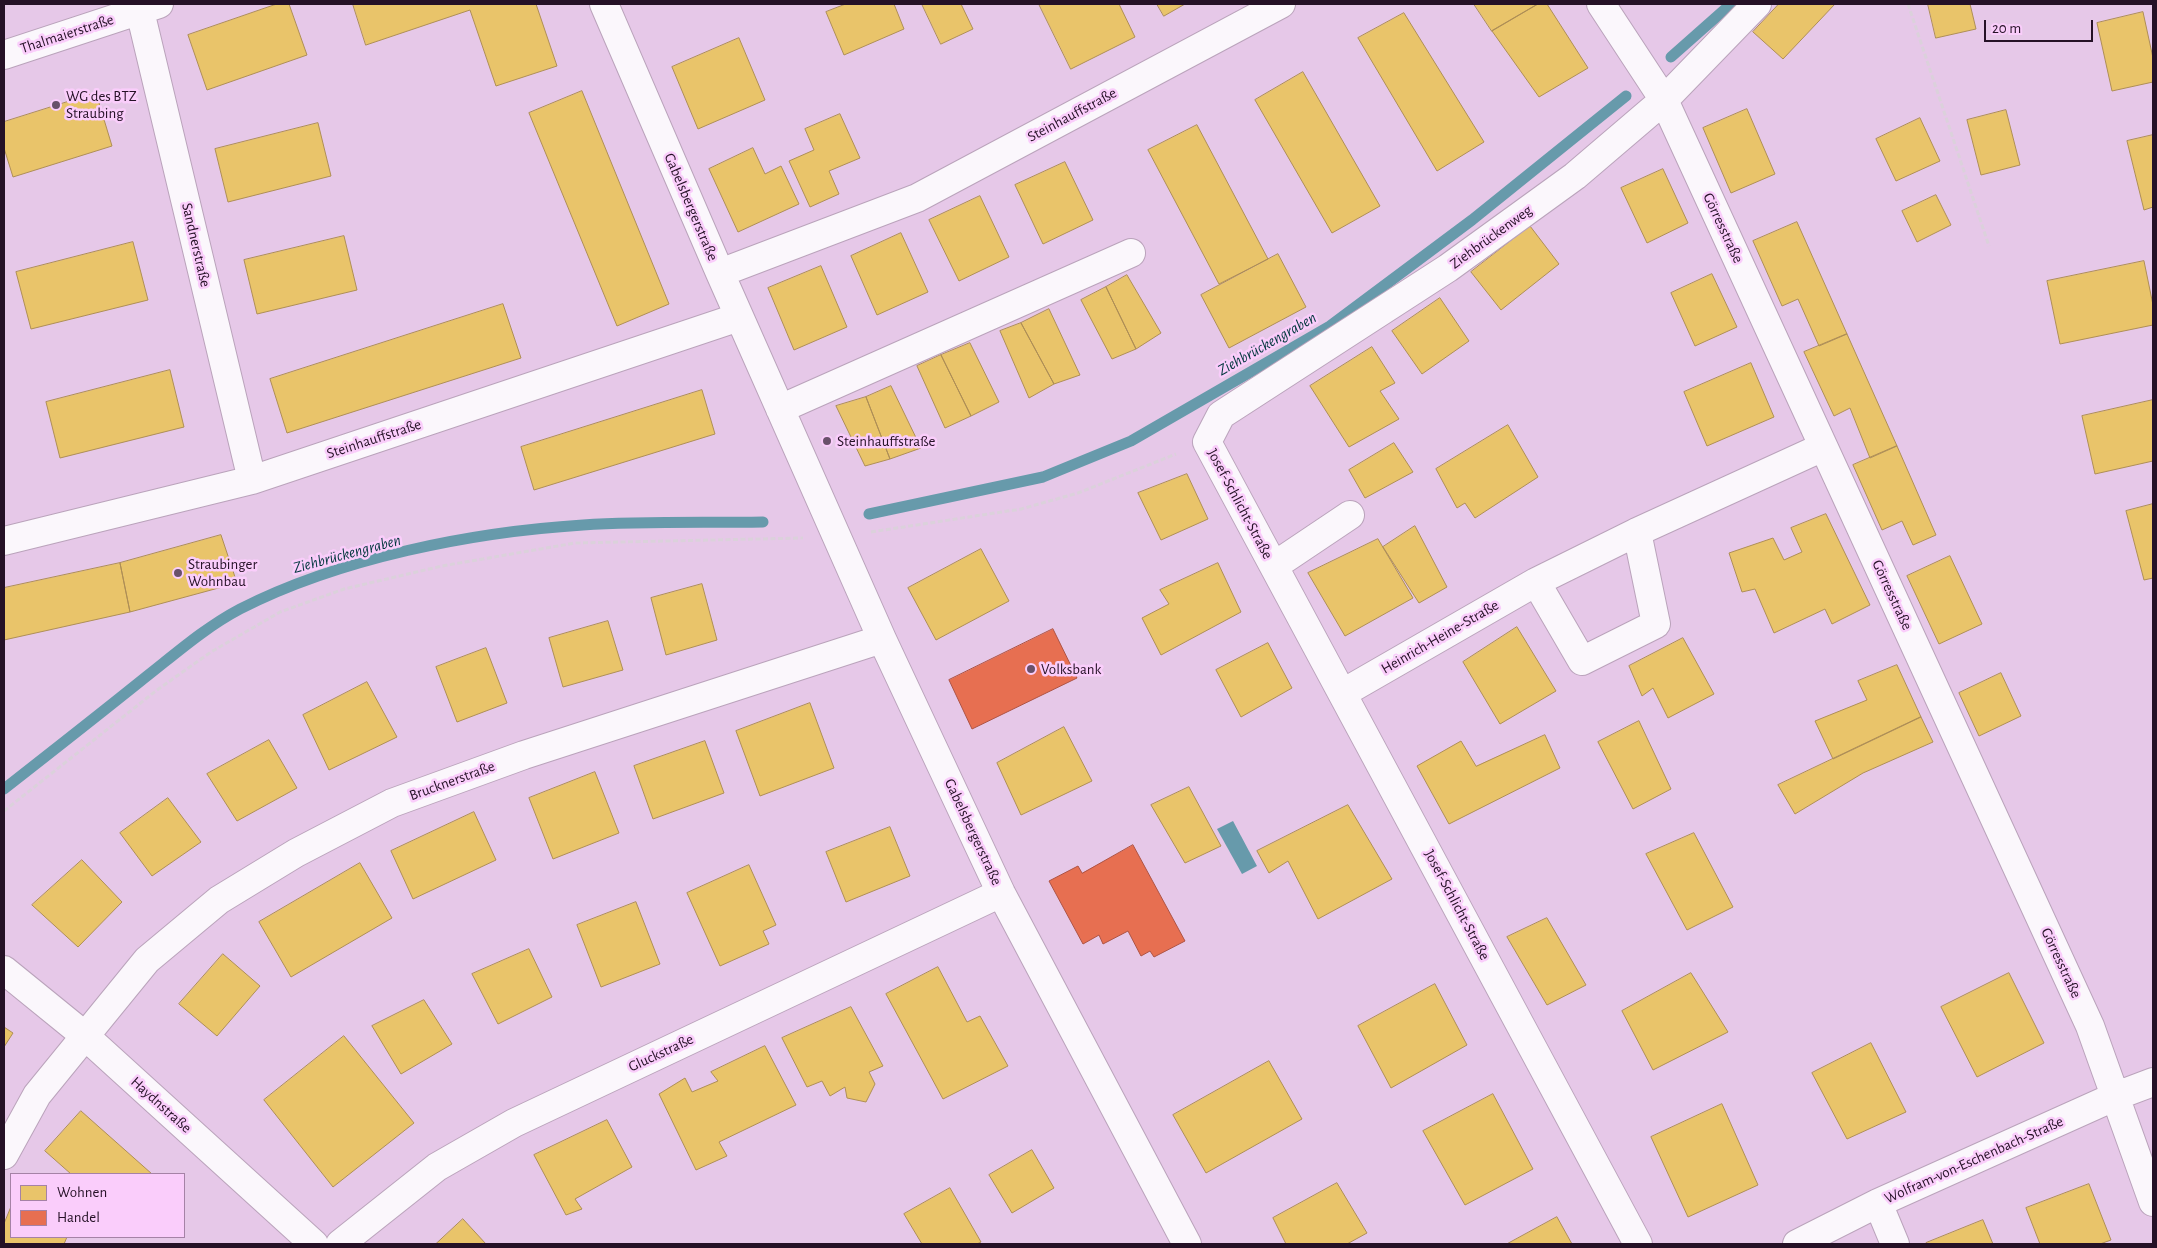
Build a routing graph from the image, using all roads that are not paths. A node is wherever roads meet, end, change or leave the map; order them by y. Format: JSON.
{"nodes":[{"id":1,"x":604,"y":4,"type":"edge"},
{"id":2,"x":1281,"y":4,"type":"edge"},
{"id":3,"x":1601,"y":4,"type":"edge"},
{"id":4,"x":1757,"y":4,"type":"edge"},
{"id":5,"x":149,"y":7,"type":"edge"},
{"id":6,"x":4,"y":55,"type":"edge"},
{"id":7,"x":1664,"y":100,"type":"junction"},
{"id":8,"x":1131,"y":253,"type":"dead end"},
{"id":9,"x":720,"y":273,"type":"junction"},
{"id":10,"x":739,"y":317,"type":"junction"},
{"id":11,"x":780,"y":409,"type":"junction"},
{"id":12,"x":1207,"y":442,"type":"joint"},
{"id":13,"x":1823,"y":447,"type":"junction"},
{"id":14,"x":252,"y":480,"type":"junction"},
{"id":15,"x":1350,"y":515,"type":"dead end"},
{"id":16,"x":1637,"y":532,"type":"junction"},
{"id":17,"x":4,"y":541,"type":"edge"},
{"id":18,"x":1274,"y":566,"type":"junction"},
{"id":19,"x":1536,"y":582,"type":"junction"},
{"id":20,"x":882,"y":639,"type":"junction"},
{"id":21,"x":1343,"y":693,"type":"junction"},
{"id":22,"x":1001,"y":892,"type":"junction"},
{"id":23,"x":4,"y":970,"type":"edge"},
{"id":24,"x":84,"y":1036,"type":"junction"},
{"id":25,"x":2153,"y":1082,"type":"edge"},
{"id":26,"x":2116,"y":1096,"type":"junction"},
{"id":27,"x":4,"y":1155,"type":"edge"},
{"id":28,"x":2153,"y":1202,"type":"edge"},
{"id":29,"x":1878,"y":1203,"type":"junction"},
{"id":30,"x":1178,"y":1241,"type":"edge"},
{"id":31,"x":314,"y":1244,"type":"edge"},
{"id":32,"x":340,"y":1244,"type":"edge"},
{"id":33,"x":1638,"y":1244,"type":"edge"},
{"id":34,"x":1797,"y":1244,"type":"edge"},
{"id":35,"x":1895,"y":1244,"type":"edge"}],
"edges":[{"from":1,"to":9,"type":"street","name":"Gabelsbergerstraße"},
{"from":2,"to":9,"type":"street","name":"Steinhauffstraße"},
{"from":3,"to":7,"type":"street","name":"Görresstraße"},
{"from":4,"to":7,"type":"street","name":"Ziehbrückenweg"},
{"from":5,"to":6,"type":"street","name":"Thalmaierstraße"},
{"from":5,"to":14,"type":"street","name":"Sandnerstraße"},
{"from":7,"to":12,"type":"street","name":"Ziehbrückenweg"},
{"from":7,"to":13,"type":"street","name":"Görresstraße"},
{"from":8,"to":11,"type":"street"},
{"from":9,"to":10,"type":"street","name":"Gabelsbergerstraße"},
{"from":10,"to":11,"type":"street","name":"Gabelsbergerstraße"},
{"from":10,"to":14,"type":"street","name":"Steinhauffstraße"},
{"from":11,"to":20,"type":"street","name":"Gabelsbergerstraße"},
{"from":12,"to":18,"type":"street","name":"Josef-Schlicht-Straße"},
{"from":13,"to":16,"type":"street","name":"Heinrich-Heine-Straße"},
{"from":13,"to":26,"type":"street","name":"Görresstraße"},
{"from":14,"to":17,"type":"street","name":"Steinhauffstraße"},
{"from":15,"to":18,"type":"street","name":"Josef-Schlicht-Straße"},
{"from":16,"to":19,"type":"street","name":"Heinrich-Heine-Straße"},
{"from":16,"to":19,"type":"street"},
{"from":18,"to":21,"type":"street","name":"Josef-Schlicht-Straße"},
{"from":19,"to":21,"type":"street","name":"Heinrich-Heine-Straße"},
{"from":20,"to":22,"type":"street","name":"Gabelsbergerstraße"},
{"from":20,"to":24,"type":"street","name":"Brucknerstraße"},
{"from":21,"to":33,"type":"street","name":"Josef-Schlicht-Straße"},
{"from":22,"to":30,"type":"street","name":"Gabelsbergerstraße"},
{"from":22,"to":32,"type":"street","name":"Gluckstraße"},
{"from":23,"to":24,"type":"street","name":"Haydnstraße"},
{"from":24,"to":27,"type":"street","name":"Brucknerstraße"},
{"from":24,"to":31,"type":"street","name":"Haydnstraße"},
{"from":25,"to":26,"type":"street","name":"Wolfram-von-Eschenbach-Straße"},
{"from":26,"to":28,"type":"street","name":"Görresstraße"},
{"from":26,"to":29,"type":"street","name":"Wolfram-von-Eschenbach-Straße"},
{"from":29,"to":34,"type":"street","name":"Wolfram-von-Eschenbach-Straße"},
{"from":29,"to":35,"type":"street"}]}
